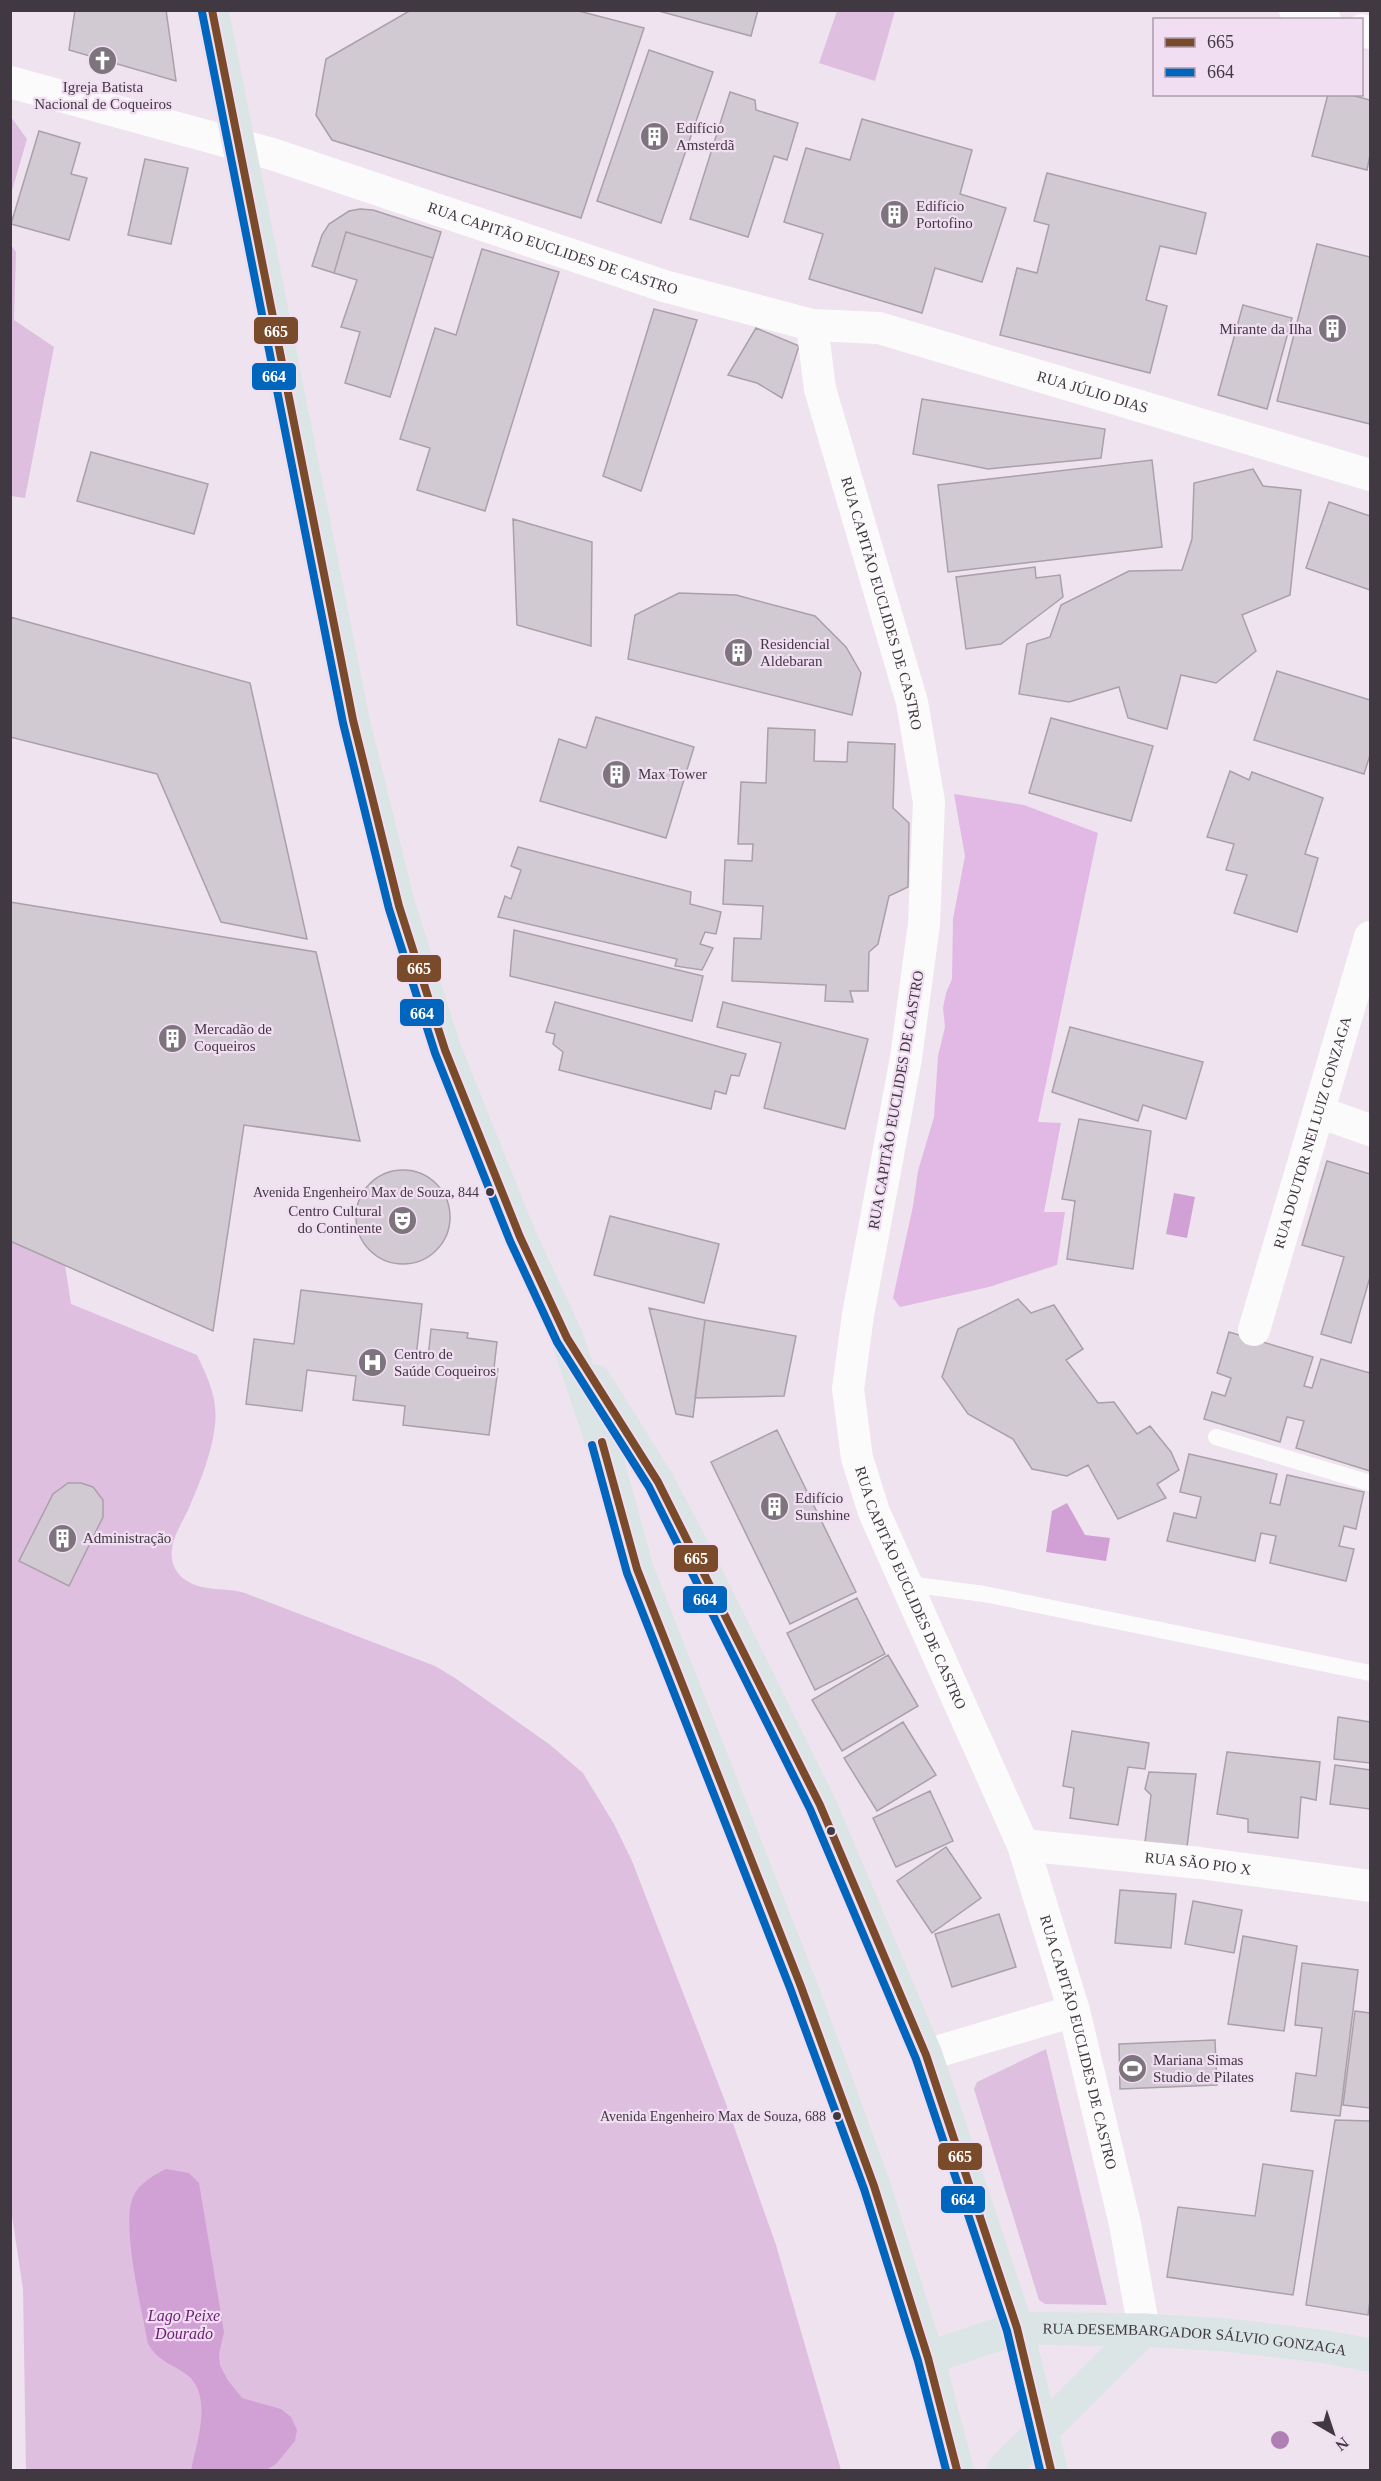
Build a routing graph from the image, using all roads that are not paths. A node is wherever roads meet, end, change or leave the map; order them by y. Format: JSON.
{"nodes":[{"id":1,"x":212,"y":10,"type":"edge"},
{"id":2,"x":1295,"y":10,"type":"edge"},
{"id":3,"x":1319,"y":18,"type":"edge"},
{"id":4,"x":10,"y":82,"type":"edge"},
{"id":5,"x":240,"y":145,"type":"junction"},
{"id":6,"x":812,"y":325,"type":"junction"},
{"id":7,"x":1371,"y":475,"type":"edge"},
{"id":8,"x":1371,"y":937,"type":"edge"},
{"id":9,"x":1319,"y":1112,"type":"junction"},
{"id":10,"x":1371,"y":1130,"type":"edge"},
{"id":11,"x":1254,"y":1330,"type":"dead end"},
{"id":12,"x":567,"y":1338,"type":"junction"},
{"id":13,"x":1216,"y":1437,"type":"dead end"},
{"id":14,"x":1371,"y":1483,"type":"edge"},
{"id":15,"x":908,"y":1584,"type":"junction"},
{"id":16,"x":1371,"y":1673,"type":"edge"},
{"id":17,"x":1023,"y":1845,"type":"junction"},
{"id":18,"x":1371,"y":1886,"type":"edge"},
{"id":19,"x":1074,"y":2011,"type":"junction"},
{"id":20,"x":927,"y":2055,"type":"junction"},
{"id":21,"x":1017,"y":2328,"type":"junction"},
{"id":22,"x":1144,"y":2330,"type":"junction"},
{"id":23,"x":1371,"y":2355,"type":"edge"},
{"id":24,"x":928,"y":2358,"type":"junction"},
{"id":25,"x":1043,"y":2431,"type":"junction"},
{"id":26,"x":957,"y":2470,"type":"edge"},
{"id":27,"x":1003,"y":2470,"type":"edge"},
{"id":28,"x":1051,"y":2470,"type":"edge"}],
"edges":[{"from":1,"to":5,"type":"main road"},
{"from":2,"to":3,"type":"street"},
{"from":4,"to":5,"type":"street","name":"RUA CAPITÃO EUCLIDES DE CASTRO"},
{"from":5,"to":6,"type":"street","name":"RUA CAPITÃO EUCLIDES DE CASTRO"},
{"from":5,"to":12,"type":"main road"},
{"from":6,"to":7,"type":"street","name":"RUA JÚLIO DIAS"},
{"from":6,"to":15,"type":"street","name":"RUA CAPITÃO EUCLIDES DE CASTRO"},
{"from":8,"to":9,"type":"street","name":"RUA DOUTOR NEI LUIZ GONZAGA"},
{"from":9,"to":10,"type":"street"},
{"from":9,"to":11,"type":"street","name":"RUA DOUTOR NEI LUIZ GONZAGA"},
{"from":12,"to":20,"type":"main road"},
{"from":12,"to":24,"type":"main road"},
{"from":13,"to":14,"type":"lane"},
{"from":15,"to":16,"type":"lane"},
{"from":15,"to":17,"type":"street","name":"RUA CAPITÃO EUCLIDES DE CASTRO"},
{"from":17,"to":18,"type":"street","name":"RUA SÃO PIO X"},
{"from":17,"to":19,"type":"street","name":"RUA CAPITÃO EUCLIDES DE CASTRO"},
{"from":19,"to":20,"type":"street"},
{"from":19,"to":22,"type":"street","name":"RUA CAPITÃO EUCLIDES DE CASTRO"},
{"from":20,"to":21,"type":"main road"},
{"from":21,"to":22,"type":"main road","name":"RUA DESEMBARGADOR SÁLVIO GONZAGA"},
{"from":21,"to":24,"type":"main road","name":"RUA DESEMBARGADOR SÁLVIO GONZAGA"},
{"from":21,"to":25,"type":"main road"},
{"from":22,"to":23,"type":"main road","name":"RUA DESEMBARGADOR SÁLVIO GONZAGA"},
{"from":22,"to":25,"type":"main road"},
{"from":24,"to":26,"type":"main road"},
{"from":25,"to":27,"type":"main road"},
{"from":25,"to":28,"type":"main road"}]}
